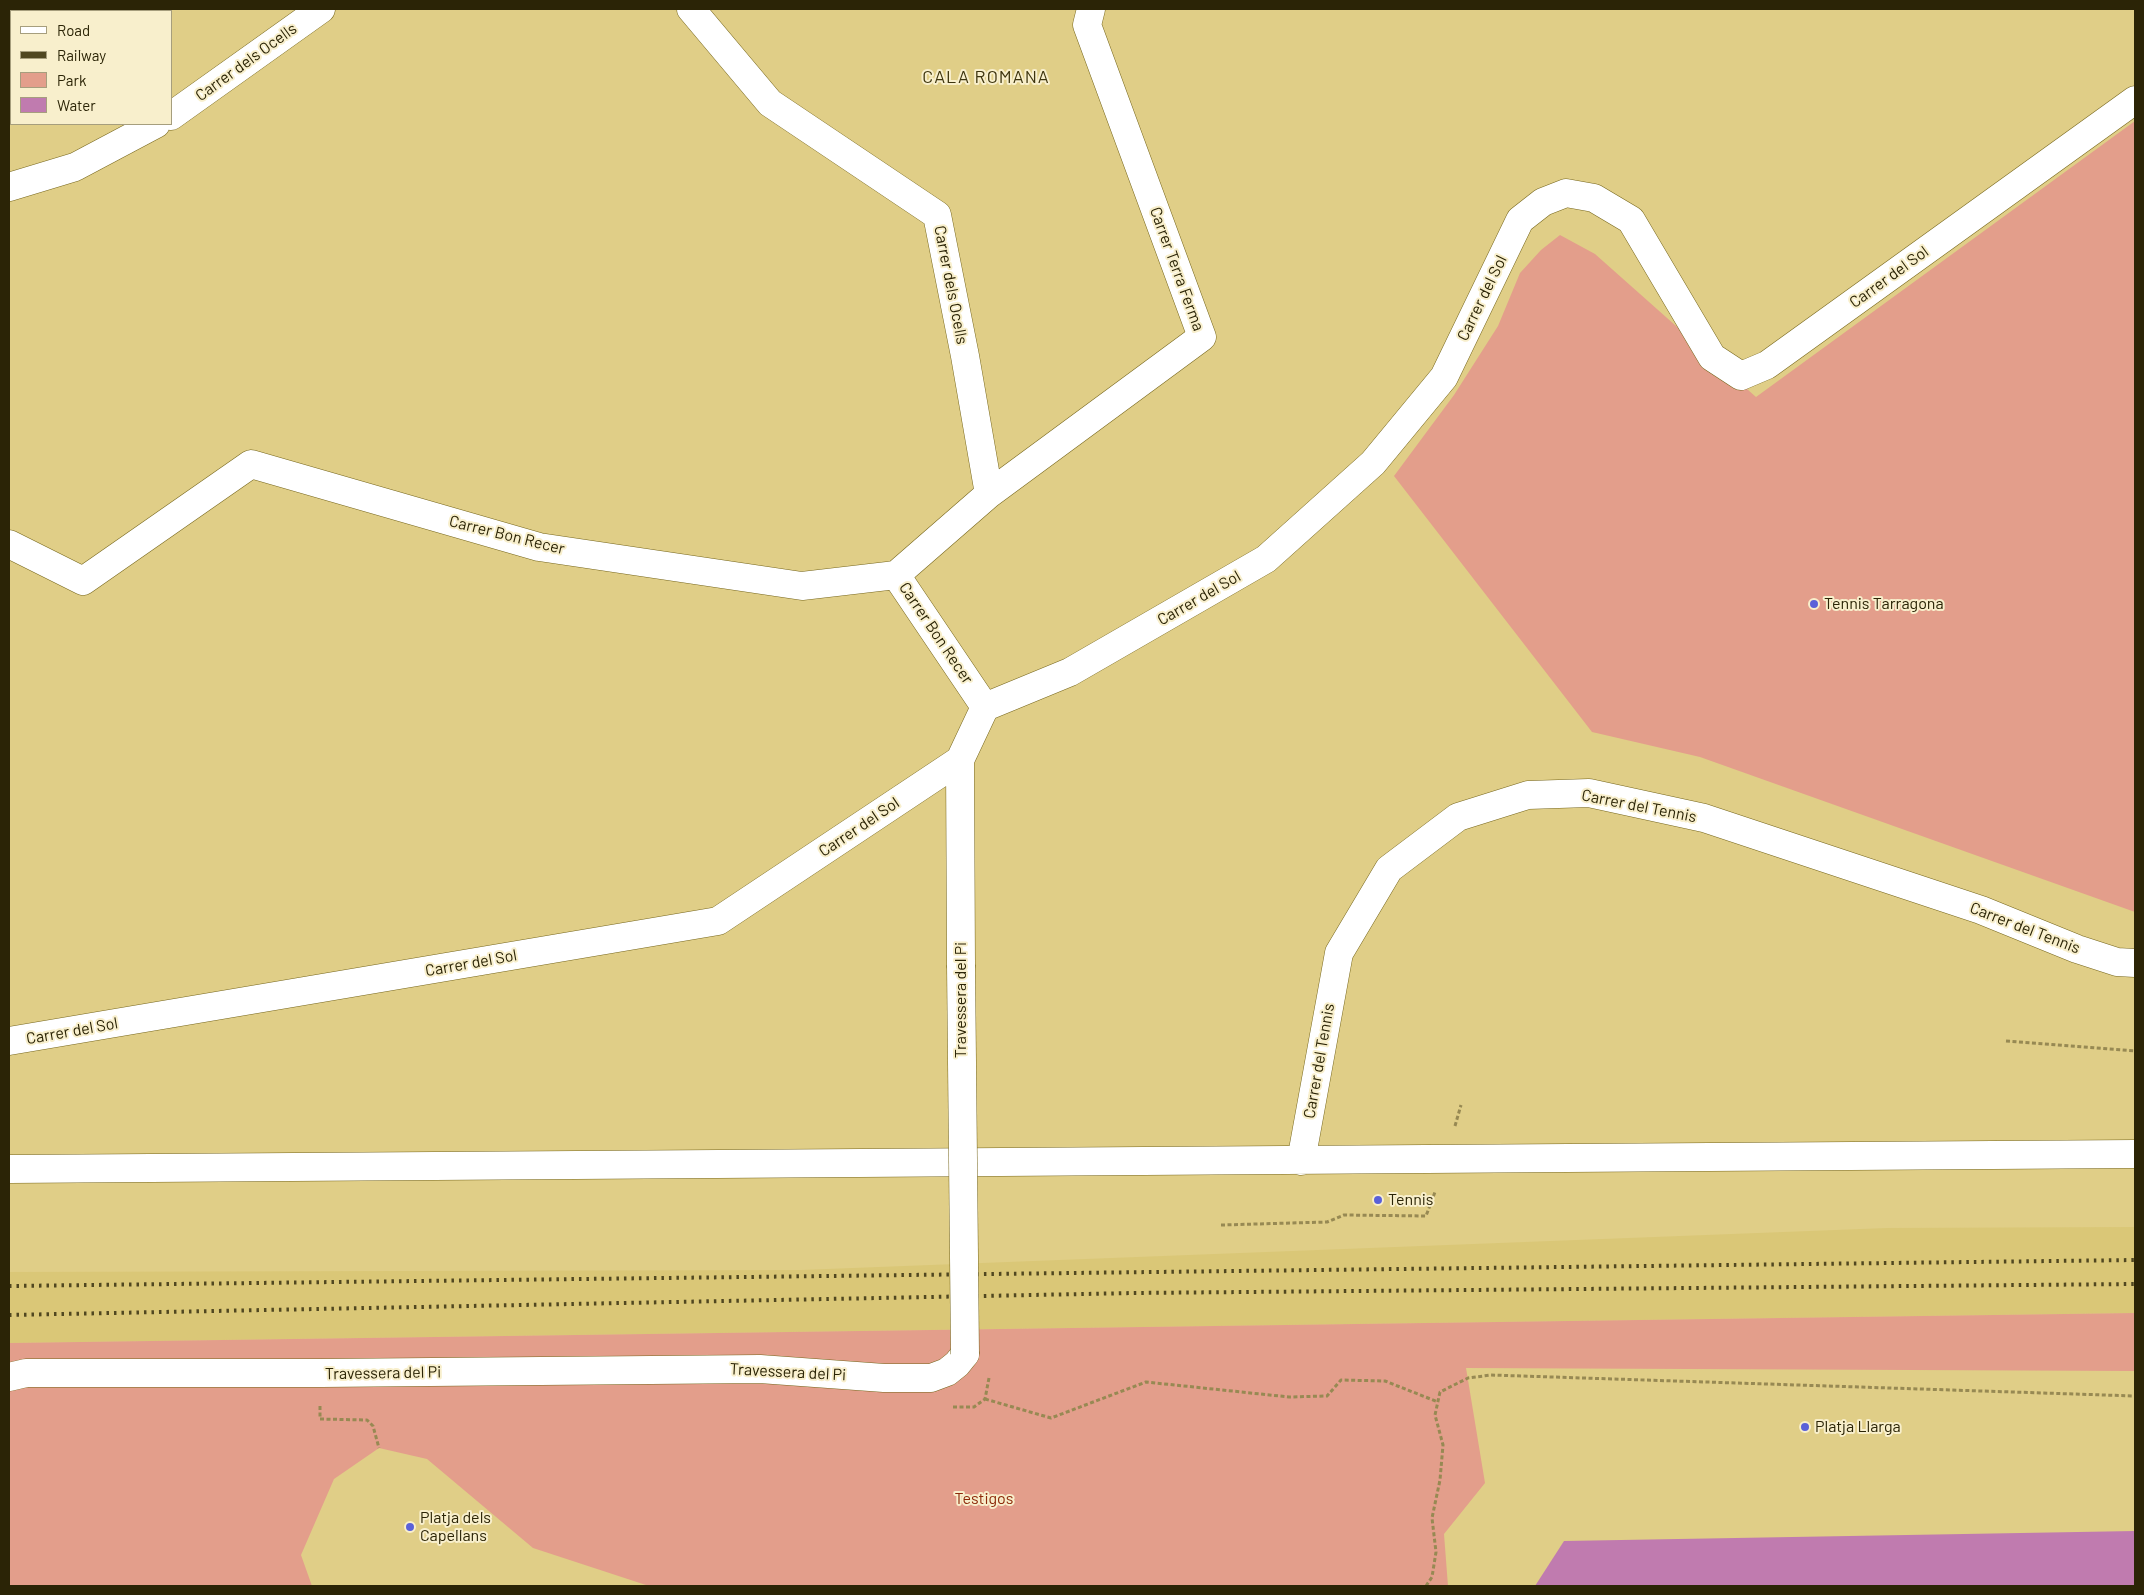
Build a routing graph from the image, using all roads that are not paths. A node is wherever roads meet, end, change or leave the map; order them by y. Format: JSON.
{"nodes":[{"id":1,"x":320,"y":9,"type":"edge"},
{"id":2,"x":692,"y":9,"type":"edge"},
{"id":3,"x":1092,"y":9,"type":"edge"},
{"id":4,"x":2135,"y":100,"type":"edge"},
{"id":5,"x":172,"y":115,"type":"edge"},
{"id":6,"x":154,"y":125,"type":"edge"},
{"id":7,"x":9,"y":187,"type":"edge"},
{"id":8,"x":989,"y":494,"type":"junction"},
{"id":9,"x":9,"y":544,"type":"edge"},
{"id":10,"x":896,"y":575,"type":"junction"},
{"id":11,"x":985,"y":707,"type":"junction"},
{"id":12,"x":960,"y":760,"type":"junction"},
{"id":13,"x":2135,"y":963,"type":"edge"},
{"id":14,"x":9,"y":1041,"type":"edge"},
{"id":15,"x":9,"y":1151,"type":"edge"},
{"id":16,"x":2135,"y":1154,"type":"edge"},
{"id":17,"x":1301,"y":1161,"type":"junction"},
{"id":18,"x":9,"y":1169,"type":"edge"},
{"id":19,"x":54,"y":1169,"type":"junction"},
{"id":20,"x":9,"y":1377,"type":"edge"}],
"edges":[{"from":1,"to":5,"type":"street","name":"Carrer dels Ocells"},
{"from":2,"to":8,"type":"street","name":"Carrer dels Ocells"},
{"from":3,"to":8,"type":"street","name":"Carrer Terra Ferma"},
{"from":4,"to":11,"type":"street","name":"Carrer del Sol"},
{"from":6,"to":7,"type":"street"},
{"from":8,"to":10,"type":"street"},
{"from":9,"to":10,"type":"street","name":"Carrer Bon Recer"},
{"from":10,"to":11,"type":"street","name":"Carrer Bon Recer"},
{"from":11,"to":12,"type":"street"},
{"from":12,"to":14,"type":"street","name":"Carrer del Sol"},
{"from":12,"to":20,"type":"street","name":"Travessera del Pi","bridge":true},
{"from":13,"to":17,"type":"street","name":"Carrer del Tennis"},
{"from":15,"to":19,"type":"street"},
{"from":16,"to":17,"type":"street"},
{"from":17,"to":19,"type":"street"},
{"from":18,"to":19,"type":"street"}]}
